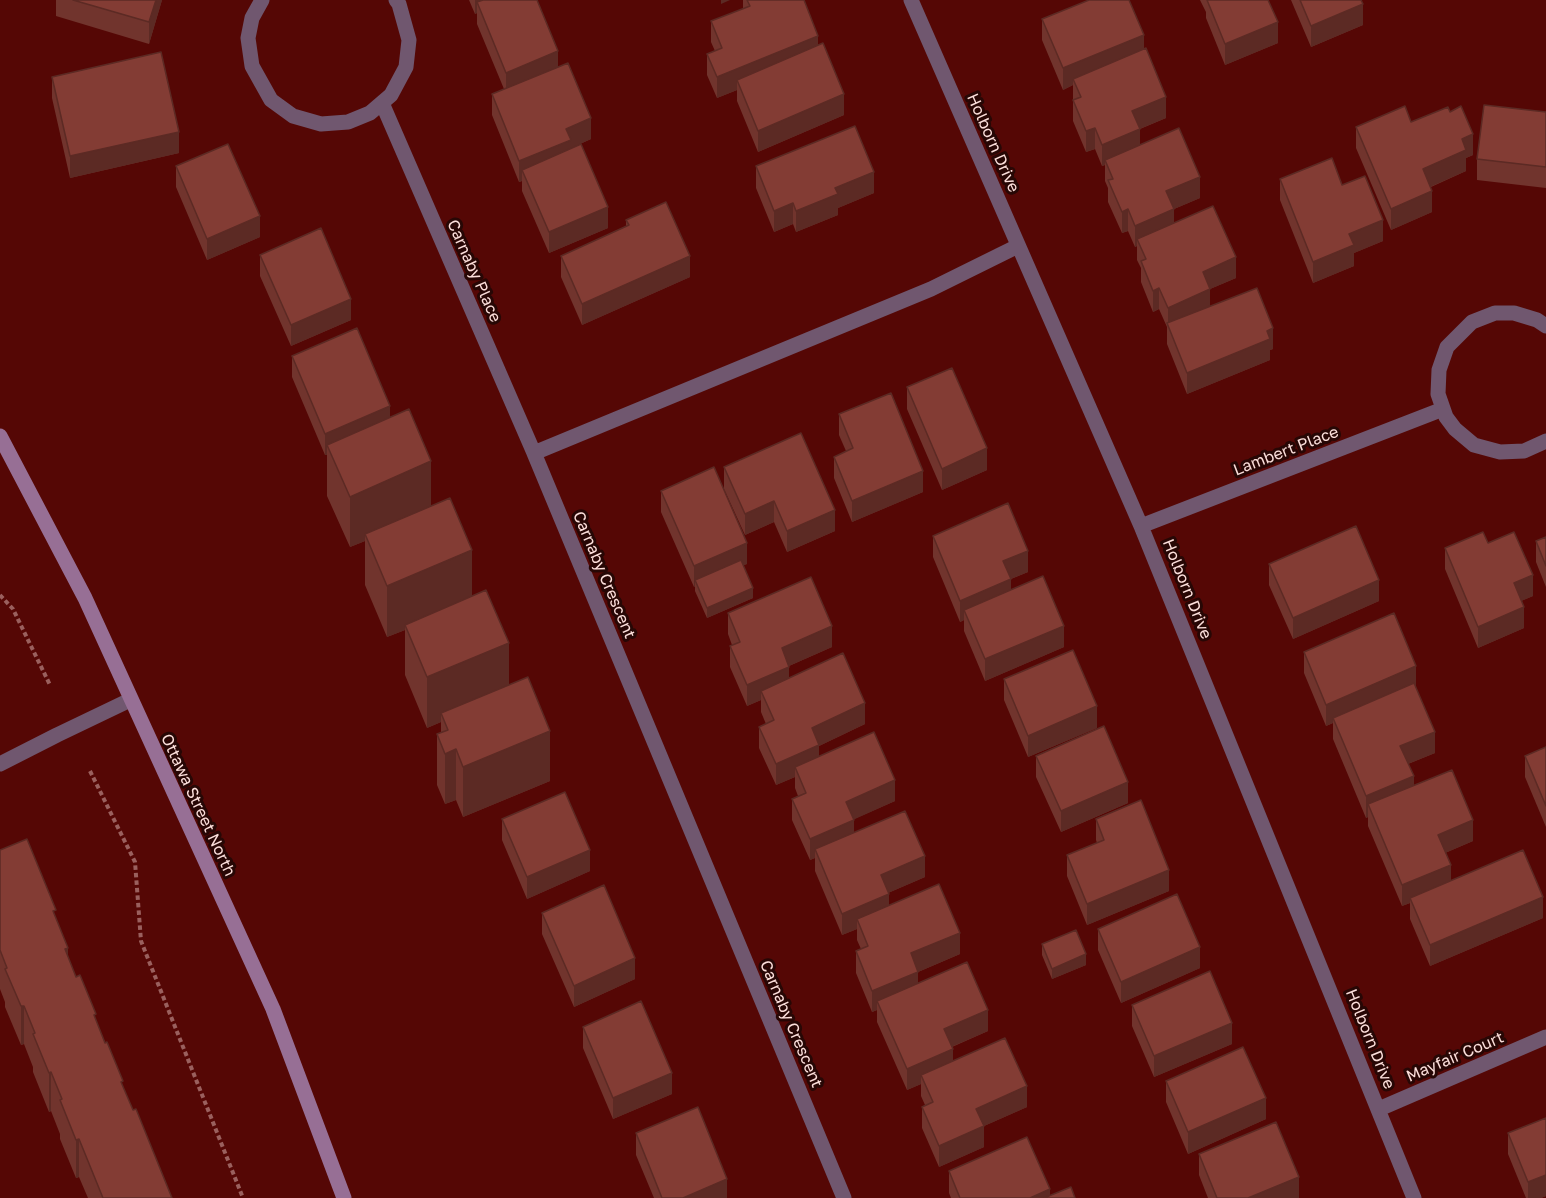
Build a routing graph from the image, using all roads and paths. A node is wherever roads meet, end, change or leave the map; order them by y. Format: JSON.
{"nodes":[{"id":1,"x":262,"y":0,"type":"edge"},
{"id":2,"x":396,"y":0,"type":"edge"},
{"id":3,"x":910,"y":0,"type":"edge"},
{"id":4,"x":382,"y":103,"type":"junction"},
{"id":5,"x":1018,"y":246,"type":"junction"},
{"id":6,"x":1546,"y":326,"type":"edge"},
{"id":7,"x":1443,"y":409,"type":"junction"},
{"id":8,"x":0,"y":436,"type":"edge"},
{"id":9,"x":1546,"y":441,"type":"edge"},
{"id":10,"x":534,"y":453,"type":"junction"},
{"id":11,"x":1141,"y":526,"type":"junction"},
{"id":12,"x":0,"y":595,"type":"edge"},
{"id":13,"x":50,"y":685,"type":"dead end"},
{"id":14,"x":130,"y":700,"type":"junction"},
{"id":15,"x":0,"y":764,"type":"edge"},
{"id":16,"x":90,"y":771,"type":"dead end"},
{"id":17,"x":1546,"y":1037,"type":"edge"},
{"id":18,"x":1379,"y":1109,"type":"junction"},
{"id":19,"x":243,"y":1198,"type":"edge"},
{"id":20,"x":344,"y":1198,"type":"edge"},
{"id":21,"x":844,"y":1198,"type":"edge"},
{"id":22,"x":1414,"y":1198,"type":"edge"}],
"edges":[{"from":1,"to":4,"type":"street"},
{"from":2,"to":4,"type":"street"},
{"from":3,"to":5,"type":"street","name":"Holborn Drive"},
{"from":4,"to":10,"type":"street","name":"Carnaby Place"},
{"from":5,"to":10,"type":"street"},
{"from":5,"to":11,"type":"street","name":"Holborn Drive"},
{"from":6,"to":7,"type":"street"},
{"from":7,"to":9,"type":"street"},
{"from":7,"to":11,"type":"street","name":"Lambert Place"},
{"from":8,"to":14,"type":"main road","name":"Ottawa Street North"},
{"from":10,"to":21,"type":"street","name":"Carnaby Crescent"},
{"from":11,"to":18,"type":"street","name":"Holborn Drive"},
{"from":12,"to":13,"type":"path"},
{"from":14,"to":15,"type":"street"},
{"from":14,"to":20,"type":"main road","name":"Ottawa Street North"},
{"from":16,"to":19,"type":"path"},
{"from":17,"to":18,"type":"street","name":"Mayfair Court"},
{"from":18,"to":22,"type":"street","name":"Holborn Drive"}]}
